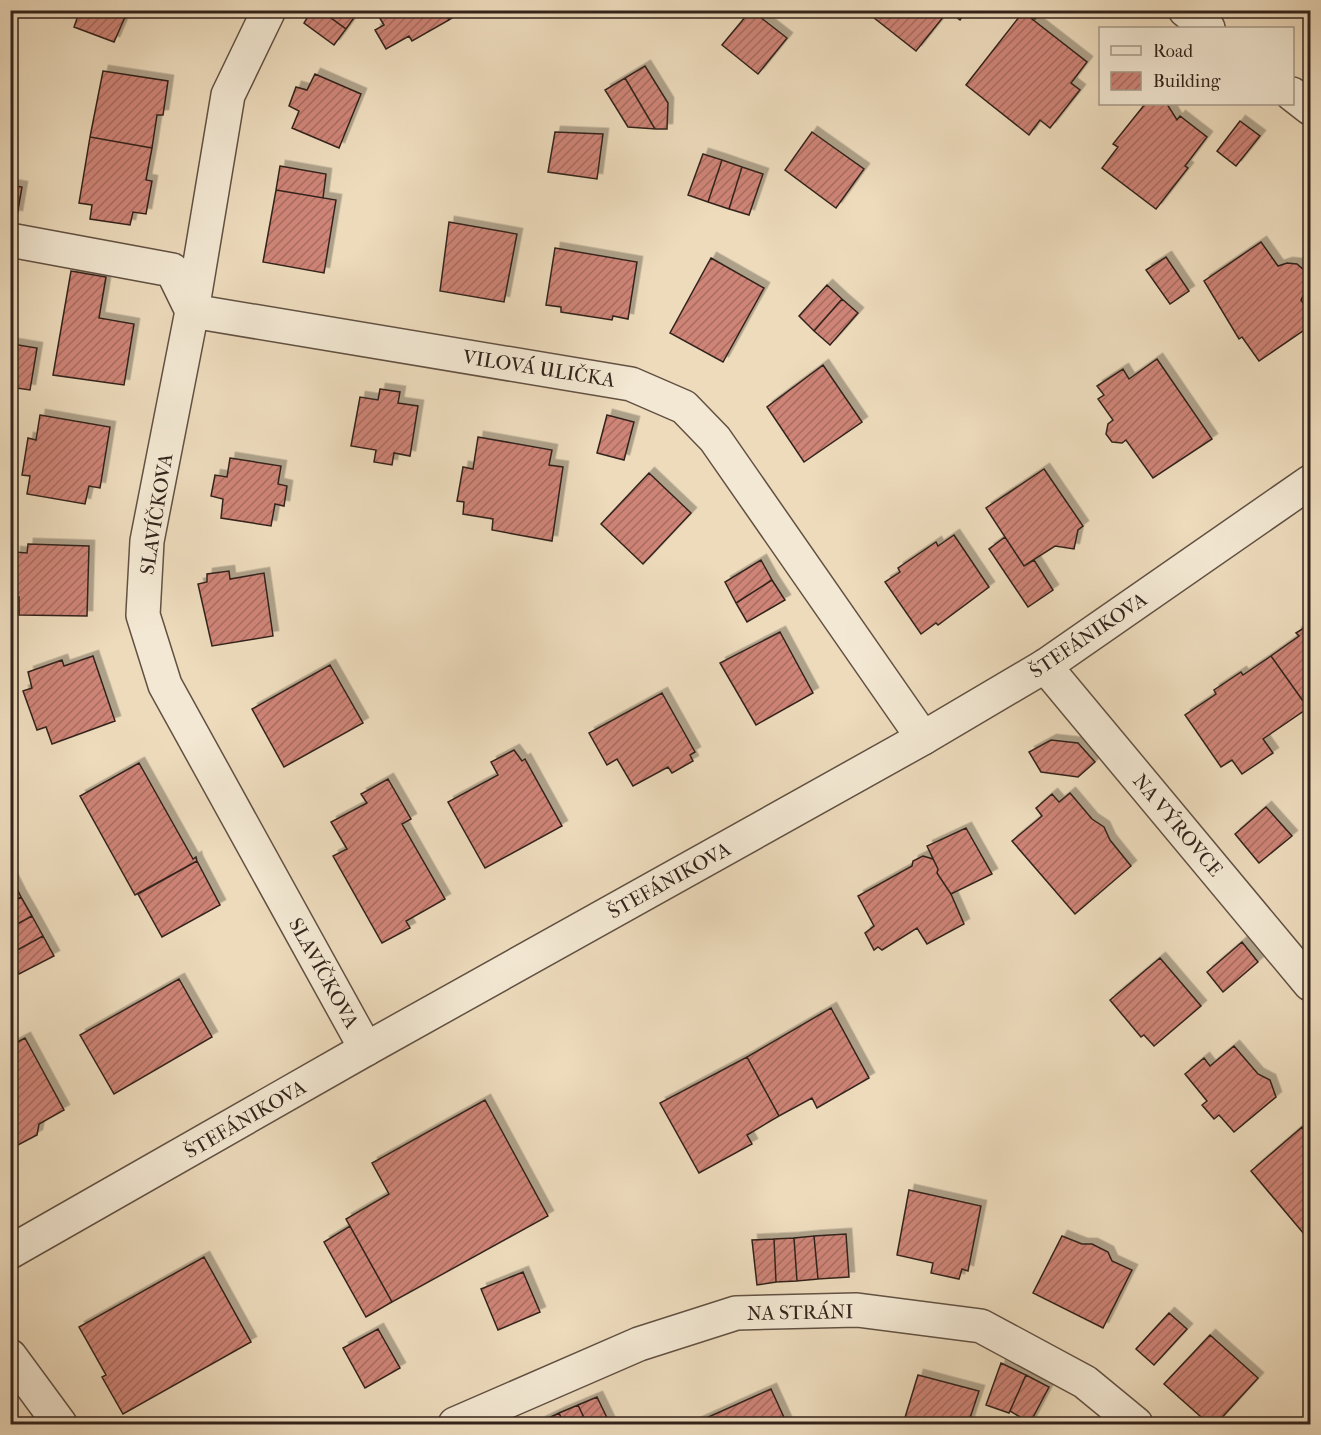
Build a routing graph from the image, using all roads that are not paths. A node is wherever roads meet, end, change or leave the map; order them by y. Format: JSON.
{"nodes":[{"id":1,"x":269,"y":10,"type":"edge"},
{"id":2,"x":1185,"y":10,"type":"edge"},
{"id":3,"x":1207,"y":27,"type":"edge"},
{"id":4,"x":1294,"y":95,"type":"edge"},
{"id":5,"x":1311,"y":108,"type":"edge"},
{"id":6,"x":10,"y":240,"type":"edge"},
{"id":7,"x":192,"y":311,"type":"junction"},
{"id":8,"x":1311,"y":482,"type":"edge"},
{"id":9,"x":1045,"y":666,"type":"junction"},
{"id":10,"x":923,"y":738,"type":"junction"},
{"id":11,"x":1311,"y":984,"type":"edge"},
{"id":12,"x":366,"y":1049,"type":"junction"},
{"id":13,"x":10,"y":1252,"type":"edge"},
{"id":14,"x":10,"y":1356,"type":"edge"},
{"id":15,"x":60,"y":1425,"type":"edge"},
{"id":16,"x":455,"y":1425,"type":"edge"},
{"id":17,"x":1136,"y":1425,"type":"edge"}],
"edges":[{"from":1,"to":7,"type":"street","name":"SLAVÍČKOVA"},
{"from":2,"to":3,"type":"street"},
{"from":4,"to":5,"type":"street"},
{"from":6,"to":7,"type":"street"},
{"from":7,"to":10,"type":"street","name":"VILOVÁ ULIČKA"},
{"from":7,"to":12,"type":"street","name":"SLAVÍČKOVA"},
{"from":8,"to":9,"type":"street","name":"ŠTEFÁNIKOVA"},
{"from":9,"to":10,"type":"street","name":"ŠTEFÁNIKOVA"},
{"from":9,"to":11,"type":"street","name":"NA VÝROVCE"},
{"from":10,"to":12,"type":"street","name":"ŠTEFÁNIKOVA"},
{"from":12,"to":13,"type":"street","name":"ŠTEFÁNIKOVA"},
{"from":14,"to":15,"type":"street"},
{"from":16,"to":17,"type":"street","name":"NA STRÁNI"}]}
